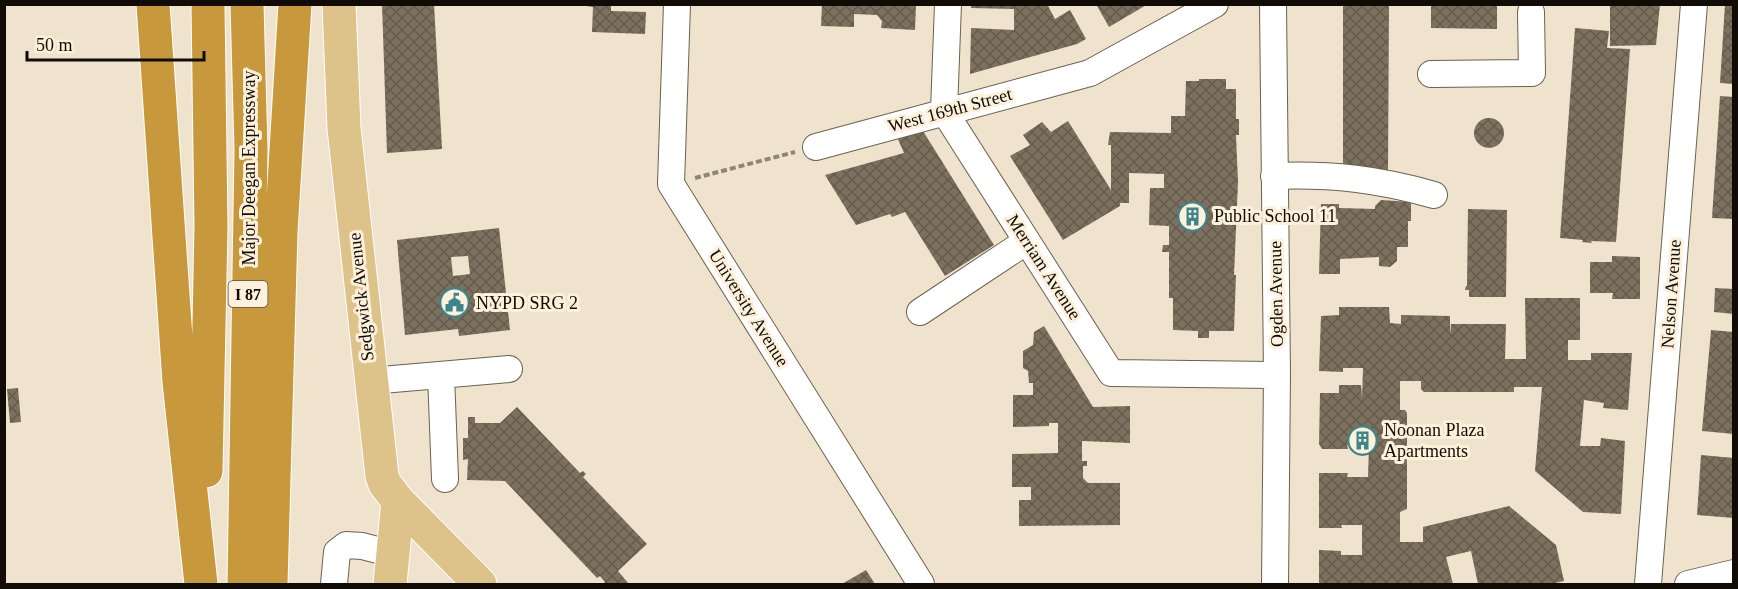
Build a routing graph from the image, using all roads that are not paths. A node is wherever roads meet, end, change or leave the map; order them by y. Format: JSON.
{"nodes":[{"id":1,"x":153,"y":4,"type":"edge"},
{"id":2,"x":188,"y":4,"type":"edge"},
{"id":3,"x":208,"y":4,"type":"edge"},
{"id":4,"x":246,"y":4,"type":"edge"},
{"id":5,"x":295,"y":4,"type":"edge"},
{"id":6,"x":339,"y":4,"type":"edge"},
{"id":7,"x":676,"y":4,"type":"edge"},
{"id":8,"x":948,"y":4,"type":"edge"},
{"id":9,"x":1215,"y":4,"type":"edge"},
{"id":10,"x":1273,"y":4,"type":"edge"},
{"id":11,"x":1694,"y":4,"type":"edge"},
{"id":12,"x":1531,"y":12,"type":"dead end"},
{"id":13,"x":1431,"y":74,"type":"dead end"},
{"id":14,"x":944,"y":111,"type":"junction"},
{"id":15,"x":210,"y":138,"type":"junction"},
{"id":16,"x":816,"y":147,"type":"road end"},
{"id":17,"x":1274,"y":176,"type":"junction"},
{"id":18,"x":1434,"y":195,"type":"dead end"},
{"id":19,"x":1027,"y":241,"type":"junction"},
{"id":20,"x":920,"y":312,"type":"dead end"},
{"id":21,"x":509,"y":369,"type":"dead end"},
{"id":22,"x":441,"y":375,"type":"junction"},
{"id":23,"x":1276,"y":375,"type":"junction"},
{"id":24,"x":370,"y":381,"type":"junction"},
{"id":25,"x":445,"y":479,"type":"dead end"},
{"id":26,"x":398,"y":501,"type":"junction"},
{"id":27,"x":392,"y":569,"type":"edge"},
{"id":28,"x":1734,"y":573,"type":"edge"},
{"id":29,"x":203,"y":585,"type":"edge"},
{"id":30,"x":244,"y":585,"type":"edge"},
{"id":31,"x":271,"y":585,"type":"edge"},
{"id":32,"x":334,"y":585,"type":"edge"},
{"id":33,"x":480,"y":585,"type":"edge"},
{"id":34,"x":921,"y":585,"type":"edge"},
{"id":35,"x":1275,"y":585,"type":"edge"},
{"id":36,"x":1648,"y":585,"type":"edge"},
{"id":37,"x":1688,"y":585,"type":"edge"}],
"edges":[{"from":1,"to":29,"type":"highway"},
{"from":2,"to":15,"type":"highway"},
{"from":3,"to":15,"type":"highway","number":"I 87"},
{"from":4,"to":30,"type":"highway","name":"Major Deegan Expressway","number":"I 87"},
{"from":5,"to":31,"type":"highway"},
{"from":6,"to":24,"type":"main road","name":"Sedgwick Avenue"},
{"from":7,"to":34,"type":"street","name":"University Avenue"},
{"from":8,"to":14,"type":"street"},
{"from":9,"to":14,"type":"street","name":"West 169th Street"},
{"from":10,"to":17,"type":"street","name":"Ogden Avenue"},
{"from":11,"to":36,"type":"street","name":"Nelson Avenue"},
{"from":12,"to":13,"type":"street"},
{"from":14,"to":16,"type":"street","name":"West 169th Street"},
{"from":14,"to":19,"type":"street","name":"Merriam Avenue"},
{"from":15,"to":29,"type":"highway","number":"I 87"},
{"from":17,"to":18,"type":"street"},
{"from":17,"to":23,"type":"street","name":"Ogden Avenue"},
{"from":19,"to":20,"type":"street"},
{"from":19,"to":23,"type":"street","name":"Merriam Avenue"},
{"from":21,"to":22,"type":"street"},
{"from":22,"to":24,"type":"street"},
{"from":22,"to":25,"type":"street"},
{"from":23,"to":35,"type":"street","name":"Ogden Avenue"},
{"from":24,"to":26,"type":"main road","name":"Sedgwick Avenue"},
{"from":26,"to":27,"type":"main road"},
{"from":26,"to":33,"type":"main road","name":"Sedgwick Avenue"},
{"from":27,"to":32,"type":"street"},
{"from":28,"to":37,"type":"street"}]}
